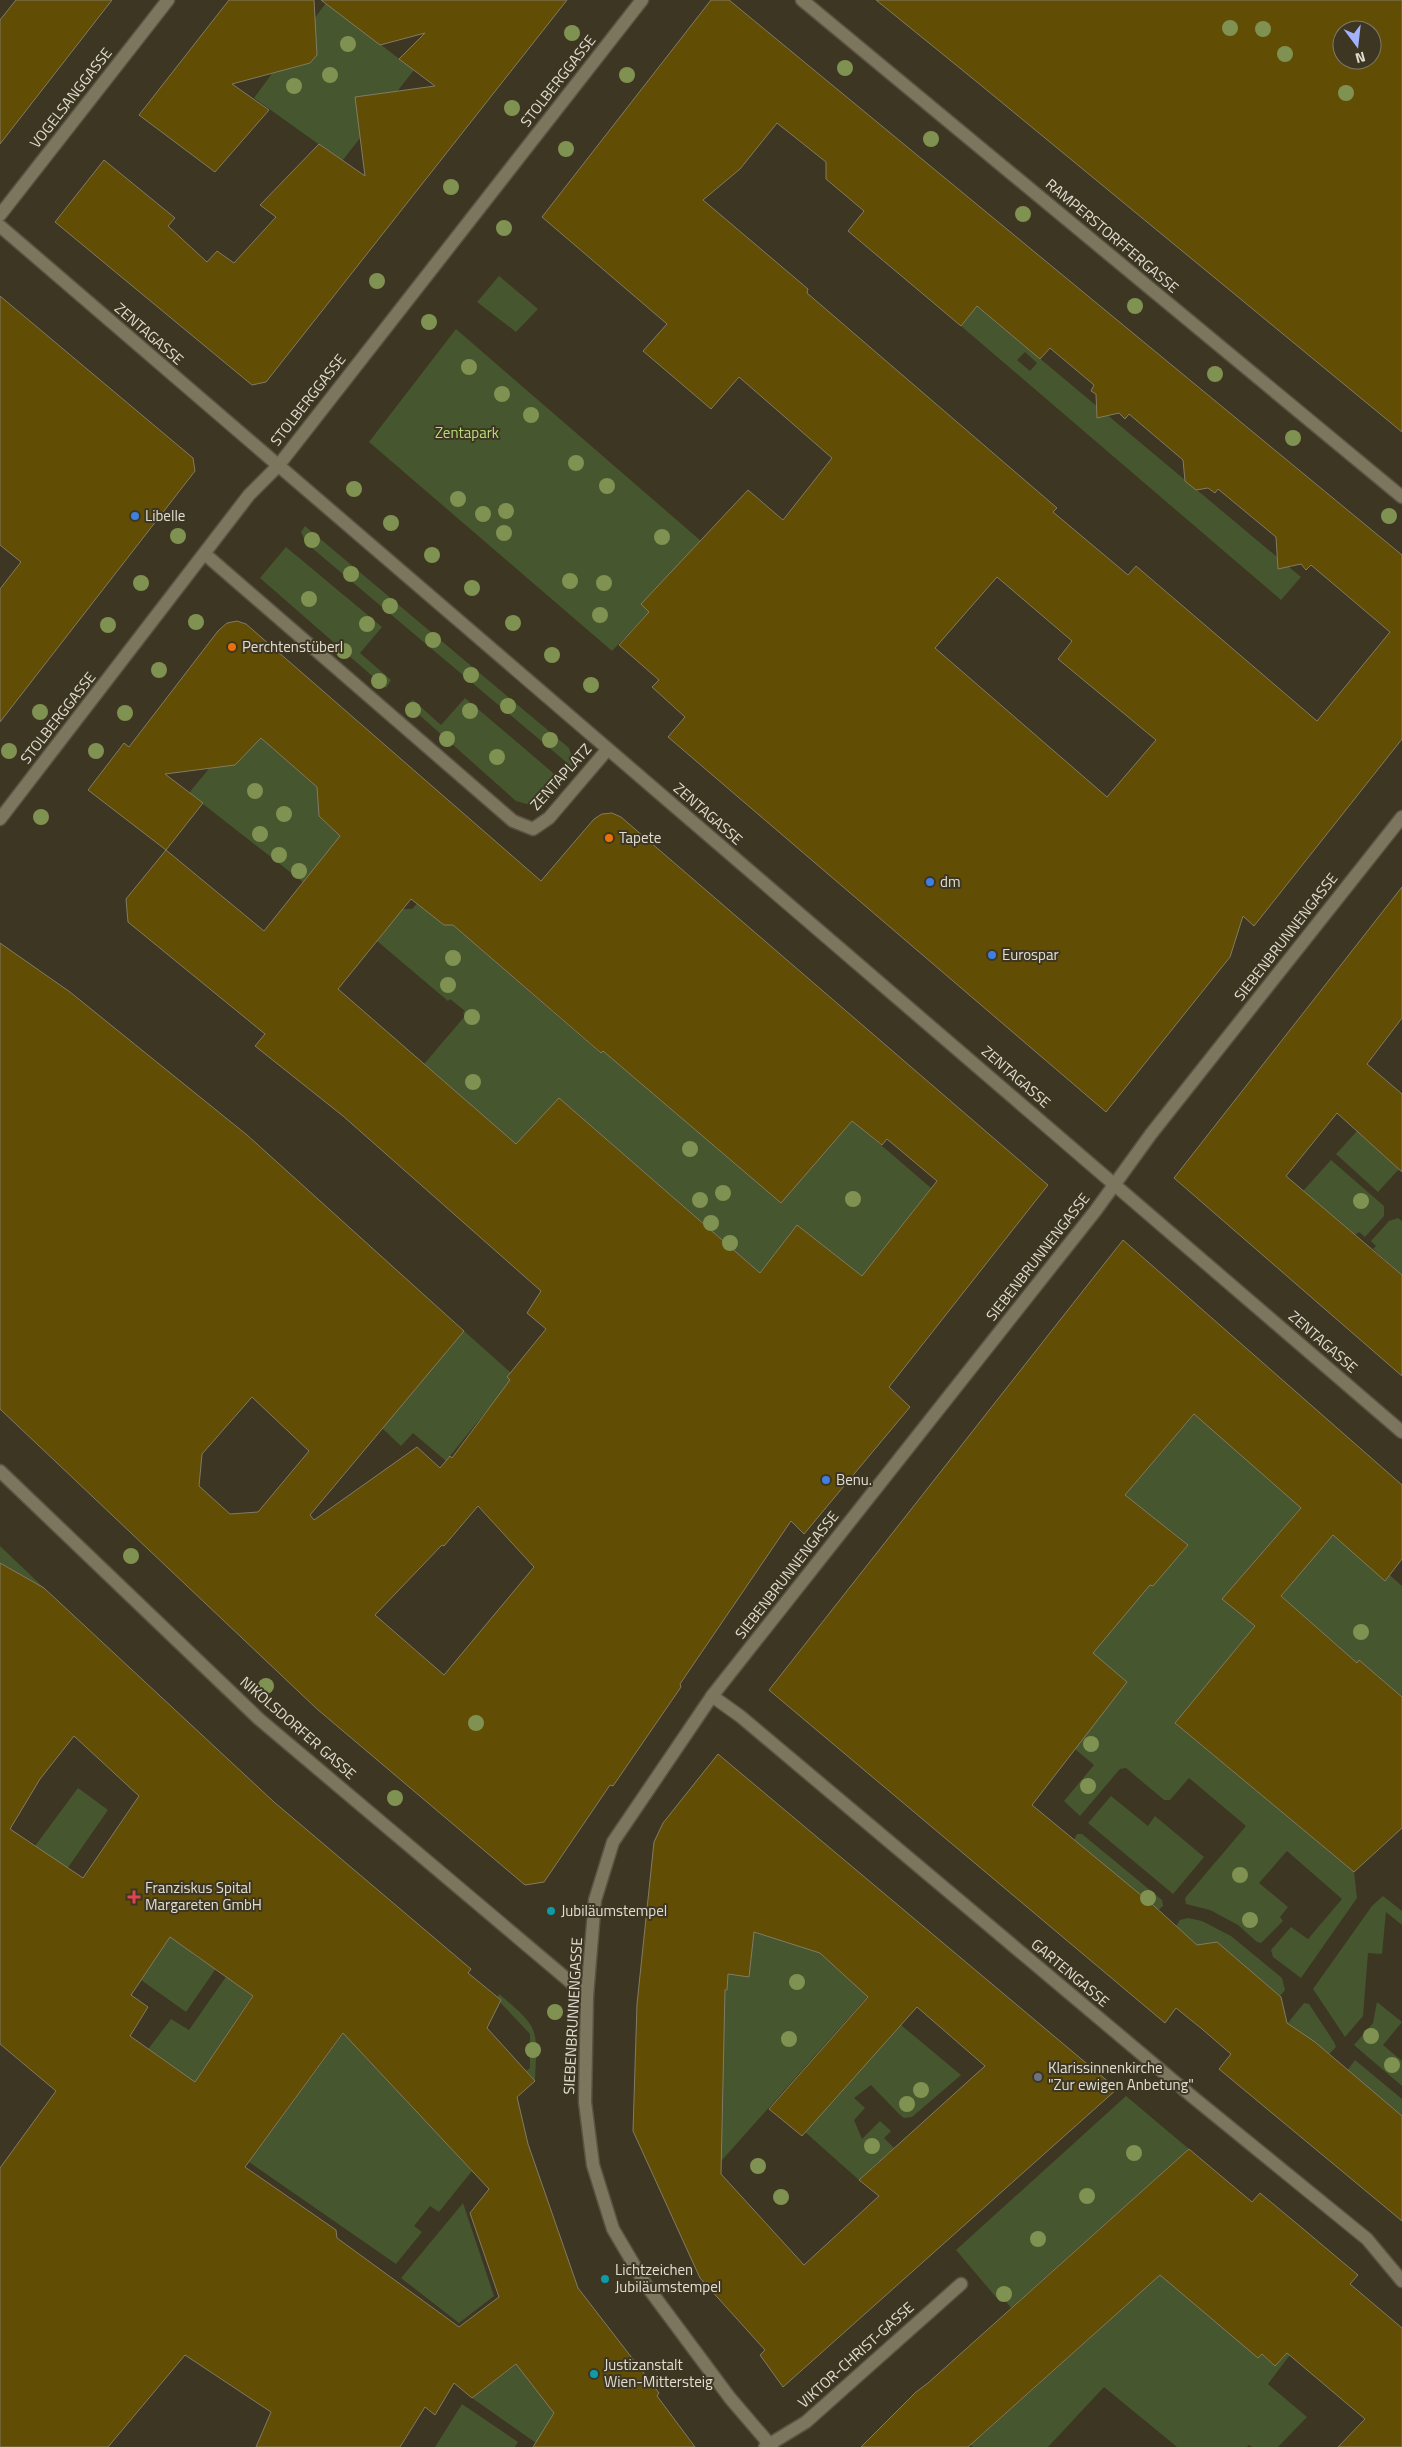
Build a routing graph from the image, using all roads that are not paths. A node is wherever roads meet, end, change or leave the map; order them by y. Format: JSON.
{"nodes":[{"id":1,"x":168,"y":0,"type":"edge"},
{"id":2,"x":642,"y":0,"type":"edge"},
{"id":3,"x":802,"y":0,"type":"edge"},
{"id":4,"x":0,"y":215,"type":"edge"},
{"id":5,"x":0,"y":226,"type":"edge"},
{"id":6,"x":278,"y":466,"type":"junction"},
{"id":7,"x":1402,"y":497,"type":"edge"},
{"id":8,"x":206,"y":555,"type":"junction"},
{"id":9,"x":607,"y":750,"type":"junction"},
{"id":10,"x":1402,"y":817,"type":"edge"},
{"id":11,"x":0,"y":819,"type":"edge"},
{"id":12,"x":1115,"y":1184,"type":"junction"},
{"id":13,"x":1402,"y":1432,"type":"edge"},
{"id":14,"x":0,"y":1471,"type":"edge"},
{"id":15,"x":712,"y":1696,"type":"junction"},
{"id":16,"x":587,"y":1996,"type":"junction"},
{"id":17,"x":1402,"y":2280,"type":"edge"},
{"id":18,"x":961,"y":2284,"type":"dead end"},
{"id":19,"x":769,"y":2446,"type":"edge"}],
"edges":[{"from":1,"to":4,"type":"street","name":"VOGELSANGGASSE"},
{"from":2,"to":6,"type":"street","name":"STOLBERGGASSE"},
{"from":3,"to":7,"type":"street","name":"RAMPERSTORFFERGASSE"},
{"from":5,"to":6,"type":"street","name":"ZENTAGASSE"},
{"from":6,"to":8,"type":"street","name":"STOLBERGGASSE"},
{"from":6,"to":9,"type":"street","name":"ZENTAPLATZ"},
{"from":8,"to":9,"type":"street","name":"ZENTAPLATZ"},
{"from":8,"to":11,"type":"street","name":"STOLBERGGASSE"},
{"from":9,"to":12,"type":"street","name":"ZENTAGASSE"},
{"from":10,"to":12,"type":"street","name":"SIEBENBRUNNENGASSE"},
{"from":12,"to":13,"type":"street","name":"ZENTAGASSE"},
{"from":12,"to":15,"type":"street","name":"SIEBENBRUNNENGASSE"},
{"from":14,"to":16,"type":"street","name":"NIKOLSDORFER GASSE"},
{"from":15,"to":16,"type":"street","name":"SIEBENBRUNNENGASSE"},
{"from":15,"to":17,"type":"street","name":"GARTENGASSE"},
{"from":16,"to":19,"type":"street","name":"SIEBENBRUNNENGASSE"},
{"from":18,"to":19,"type":"street","name":"VIKTOR-CHRIST-GASSE"}]}
